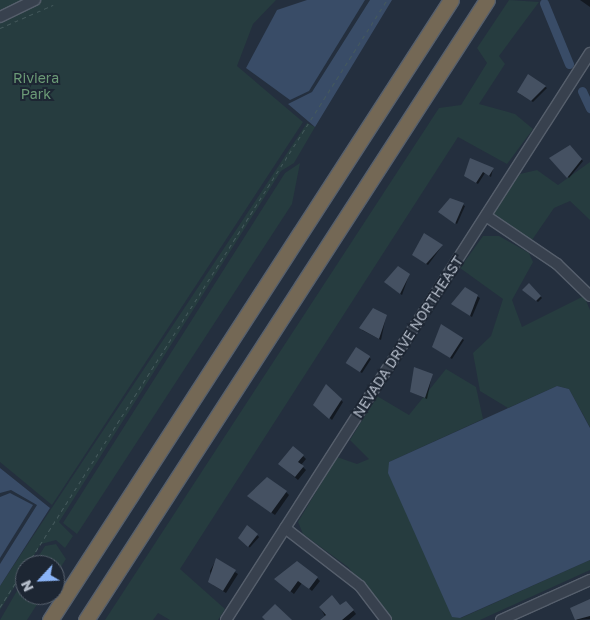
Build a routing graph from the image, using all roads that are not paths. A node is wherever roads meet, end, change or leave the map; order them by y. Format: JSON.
{"nodes":[{"id":1,"x":35,"y":0,"type":"edge"},
{"id":2,"x":451,"y":0,"type":"edge"},
{"id":3,"x":487,"y":0,"type":"edge"},
{"id":4,"x":0,"y":17,"type":"edge"},
{"id":5,"x":590,"y":54,"type":"edge"},
{"id":6,"x":486,"y":216,"type":"junction"},
{"id":7,"x":590,"y":296,"type":"edge"},
{"id":8,"x":285,"y":528,"type":"junction"},
{"id":9,"x":590,"y":580,"type":"edge"},
{"id":10,"x":50,"y":620,"type":"edge"},
{"id":11,"x":86,"y":620,"type":"edge"},
{"id":12,"x":226,"y":620,"type":"edge"},
{"id":13,"x":386,"y":620,"type":"edge"},
{"id":14,"x":501,"y":620,"type":"edge"}],
"edges":[{"from":1,"to":4,"type":"street"},
{"from":2,"to":10,"type":"highway"},
{"from":3,"to":11,"type":"highway"},
{"from":5,"to":6,"type":"street","name":"NEVADA DRIVE NORTHEAST"},
{"from":6,"to":7,"type":"street"},
{"from":6,"to":8,"type":"street","name":"NEVADA DRIVE NORTHEAST"},
{"from":8,"to":12,"type":"street","name":"NEVADA DRIVE NORTHEAST"},
{"from":8,"to":13,"type":"street"},
{"from":9,"to":14,"type":"street"}]}
